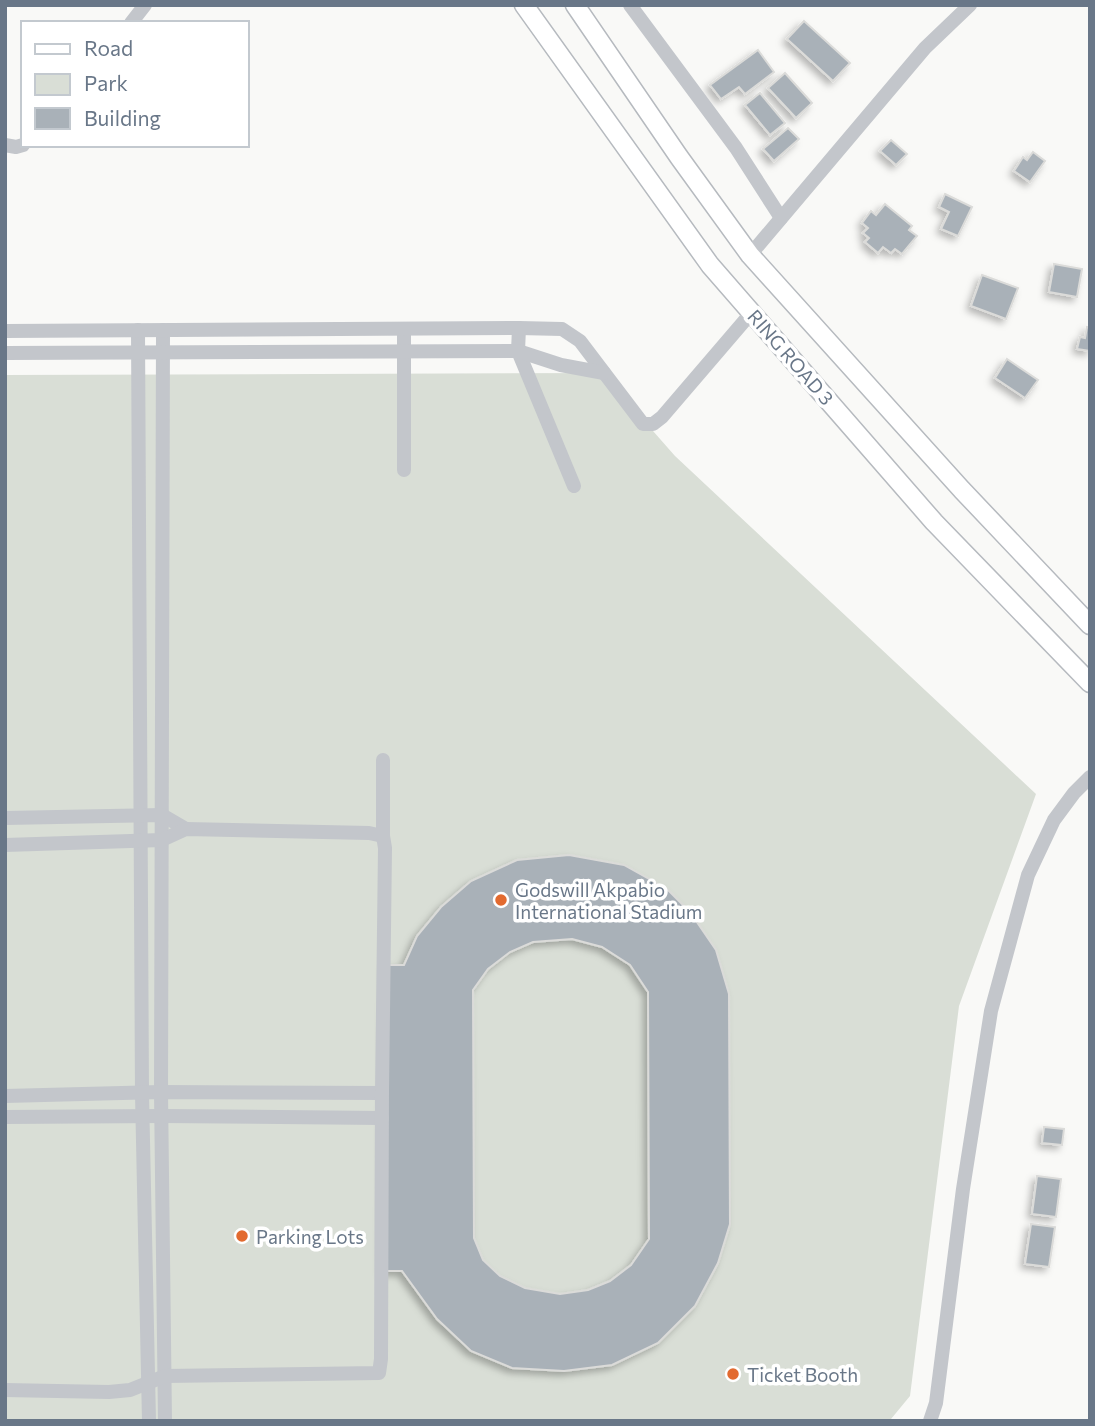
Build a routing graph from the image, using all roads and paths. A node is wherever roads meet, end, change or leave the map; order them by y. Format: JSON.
{"nodes":[{"id":1,"x":145,"y":5,"type":"edge"},
{"id":2,"x":524,"y":5,"type":"edge"},
{"id":3,"x":575,"y":5,"type":"edge"},
{"id":4,"x":630,"y":5,"type":"edge"},
{"id":5,"x":970,"y":5,"type":"edge"},
{"id":6,"x":133,"y":21,"type":"edge"},
{"id":7,"x":781,"y":218,"type":"junction"},
{"id":8,"x":750,"y":255,"type":"junction"},
{"id":9,"x":752,"y":313,"type":"junction"},
{"id":10,"x":519,"y":327,"type":"junction"},
{"id":11,"x":404,"y":329,"type":"junction"},
{"id":12,"x":138,"y":330,"type":"junction"},
{"id":13,"x":163,"y":330,"type":"junction"},
{"id":14,"x":5,"y":331,"type":"edge"},
{"id":15,"x":519,"y":351,"type":"junction"},
{"id":16,"x":403,"y":352,"type":"junction"},
{"id":17,"x":5,"y":353,"type":"edge"},
{"id":18,"x":138,"y":353,"type":"junction"},
{"id":19,"x":163,"y":354,"type":"junction"},
{"id":20,"x":604,"y":373,"type":"junction"},
{"id":21,"x":404,"y":470,"type":"dead end"},
{"id":22,"x":574,"y":485,"type":"dead end"},
{"id":23,"x":1090,"y":625,"type":"edge"},
{"id":24,"x":1090,"y":683,"type":"edge"},
{"id":25,"x":383,"y":760,"type":"dead end"},
{"id":26,"x":1090,"y":777,"type":"edge"},
{"id":27,"x":141,"y":815,"type":"junction"},
{"id":28,"x":162,"y":815,"type":"junction"},
{"id":29,"x":5,"y":818,"type":"edge"},
{"id":30,"x":186,"y":829,"type":"junction"},
{"id":31,"x":383,"y":836,"type":"junction"},
{"id":32,"x":162,"y":840,"type":"junction"},
{"id":33,"x":141,"y":841,"type":"junction"},
{"id":34,"x":5,"y":845,"type":"edge"},
{"id":35,"x":162,"y":1092,"type":"junction"},
{"id":36,"x":265,"y":1092,"type":"junction"},
{"id":37,"x":382,"y":1093,"type":"junction"},
{"id":38,"x":142,"y":1094,"type":"junction"},
{"id":39,"x":5,"y":1096,"type":"edge"},
{"id":40,"x":142,"y":1116,"type":"junction"},
{"id":41,"x":162,"y":1116,"type":"junction"},
{"id":42,"x":5,"y":1117,"type":"edge"},
{"id":43,"x":266,"y":1118,"type":"junction"},
{"id":44,"x":382,"y":1118,"type":"junction"},
{"id":45,"x":165,"y":1376,"type":"junction"},
{"id":46,"x":148,"y":1382,"type":"junction"},
{"id":47,"x":5,"y":1390,"type":"edge"},
{"id":48,"x":149,"y":1421,"type":"edge"},
{"id":49,"x":166,"y":1421,"type":"edge"},
{"id":50,"x":930,"y":1421,"type":"edge"}],
"edges":[{"from":1,"to":6,"type":"street"},
{"from":2,"to":9,"type":"main road","name":"RING ROAD 3"},
{"from":3,"to":8,"type":"main road","name":"RING ROAD 3"},
{"from":4,"to":7,"type":"street"},
{"from":5,"to":7,"type":"street"},
{"from":7,"to":8,"type":"street"},
{"from":8,"to":23,"type":"main road","name":"RING ROAD 3"},
{"from":9,"to":20,"type":"street"},
{"from":9,"to":24,"type":"main road","name":"RING ROAD 3"},
{"from":10,"to":11,"type":"street"},
{"from":10,"to":15,"type":"street"},
{"from":10,"to":20,"type":"street"},
{"from":11,"to":13,"type":"street"},
{"from":11,"to":16,"type":"street"},
{"from":12,"to":13,"type":"street"},
{"from":12,"to":14,"type":"street"},
{"from":12,"to":18,"type":"street"},
{"from":13,"to":19,"type":"street"},
{"from":15,"to":16,"type":"street"},
{"from":15,"to":20,"type":"street"},
{"from":15,"to":22,"type":"street"},
{"from":16,"to":19,"type":"street"},
{"from":16,"to":21,"type":"street"},
{"from":17,"to":18,"type":"street"},
{"from":18,"to":19,"type":"street"},
{"from":18,"to":27,"type":"street"},
{"from":19,"to":28,"type":"street"},
{"from":25,"to":31,"type":"street"},
{"from":26,"to":50,"type":"street"},
{"from":27,"to":28,"type":"street"},
{"from":27,"to":29,"type":"street"},
{"from":27,"to":33,"type":"street"},
{"from":28,"to":30,"type":"street"},
{"from":28,"to":32,"type":"street"},
{"from":30,"to":31,"type":"street"},
{"from":30,"to":32,"type":"street"},
{"from":31,"to":37,"type":"street"},
{"from":32,"to":33,"type":"street"},
{"from":32,"to":35,"type":"street"},
{"from":33,"to":34,"type":"street"},
{"from":33,"to":38,"type":"street"},
{"from":35,"to":36,"type":"street"},
{"from":35,"to":38,"type":"street"},
{"from":35,"to":41,"type":"street"},
{"from":36,"to":37,"type":"street"},
{"from":36,"to":43,"type":"street"},
{"from":37,"to":44,"type":"street"},
{"from":38,"to":39,"type":"street"},
{"from":38,"to":40,"type":"street"},
{"from":40,"to":41,"type":"street"},
{"from":40,"to":42,"type":"street"},
{"from":40,"to":46,"type":"street"},
{"from":41,"to":43,"type":"street"},
{"from":41,"to":45,"type":"street"},
{"from":43,"to":44,"type":"street"},
{"from":44,"to":45,"type":"street"},
{"from":45,"to":46,"type":"street"},
{"from":45,"to":49,"type":"street"},
{"from":46,"to":47,"type":"street"},
{"from":46,"to":48,"type":"street"}]}
